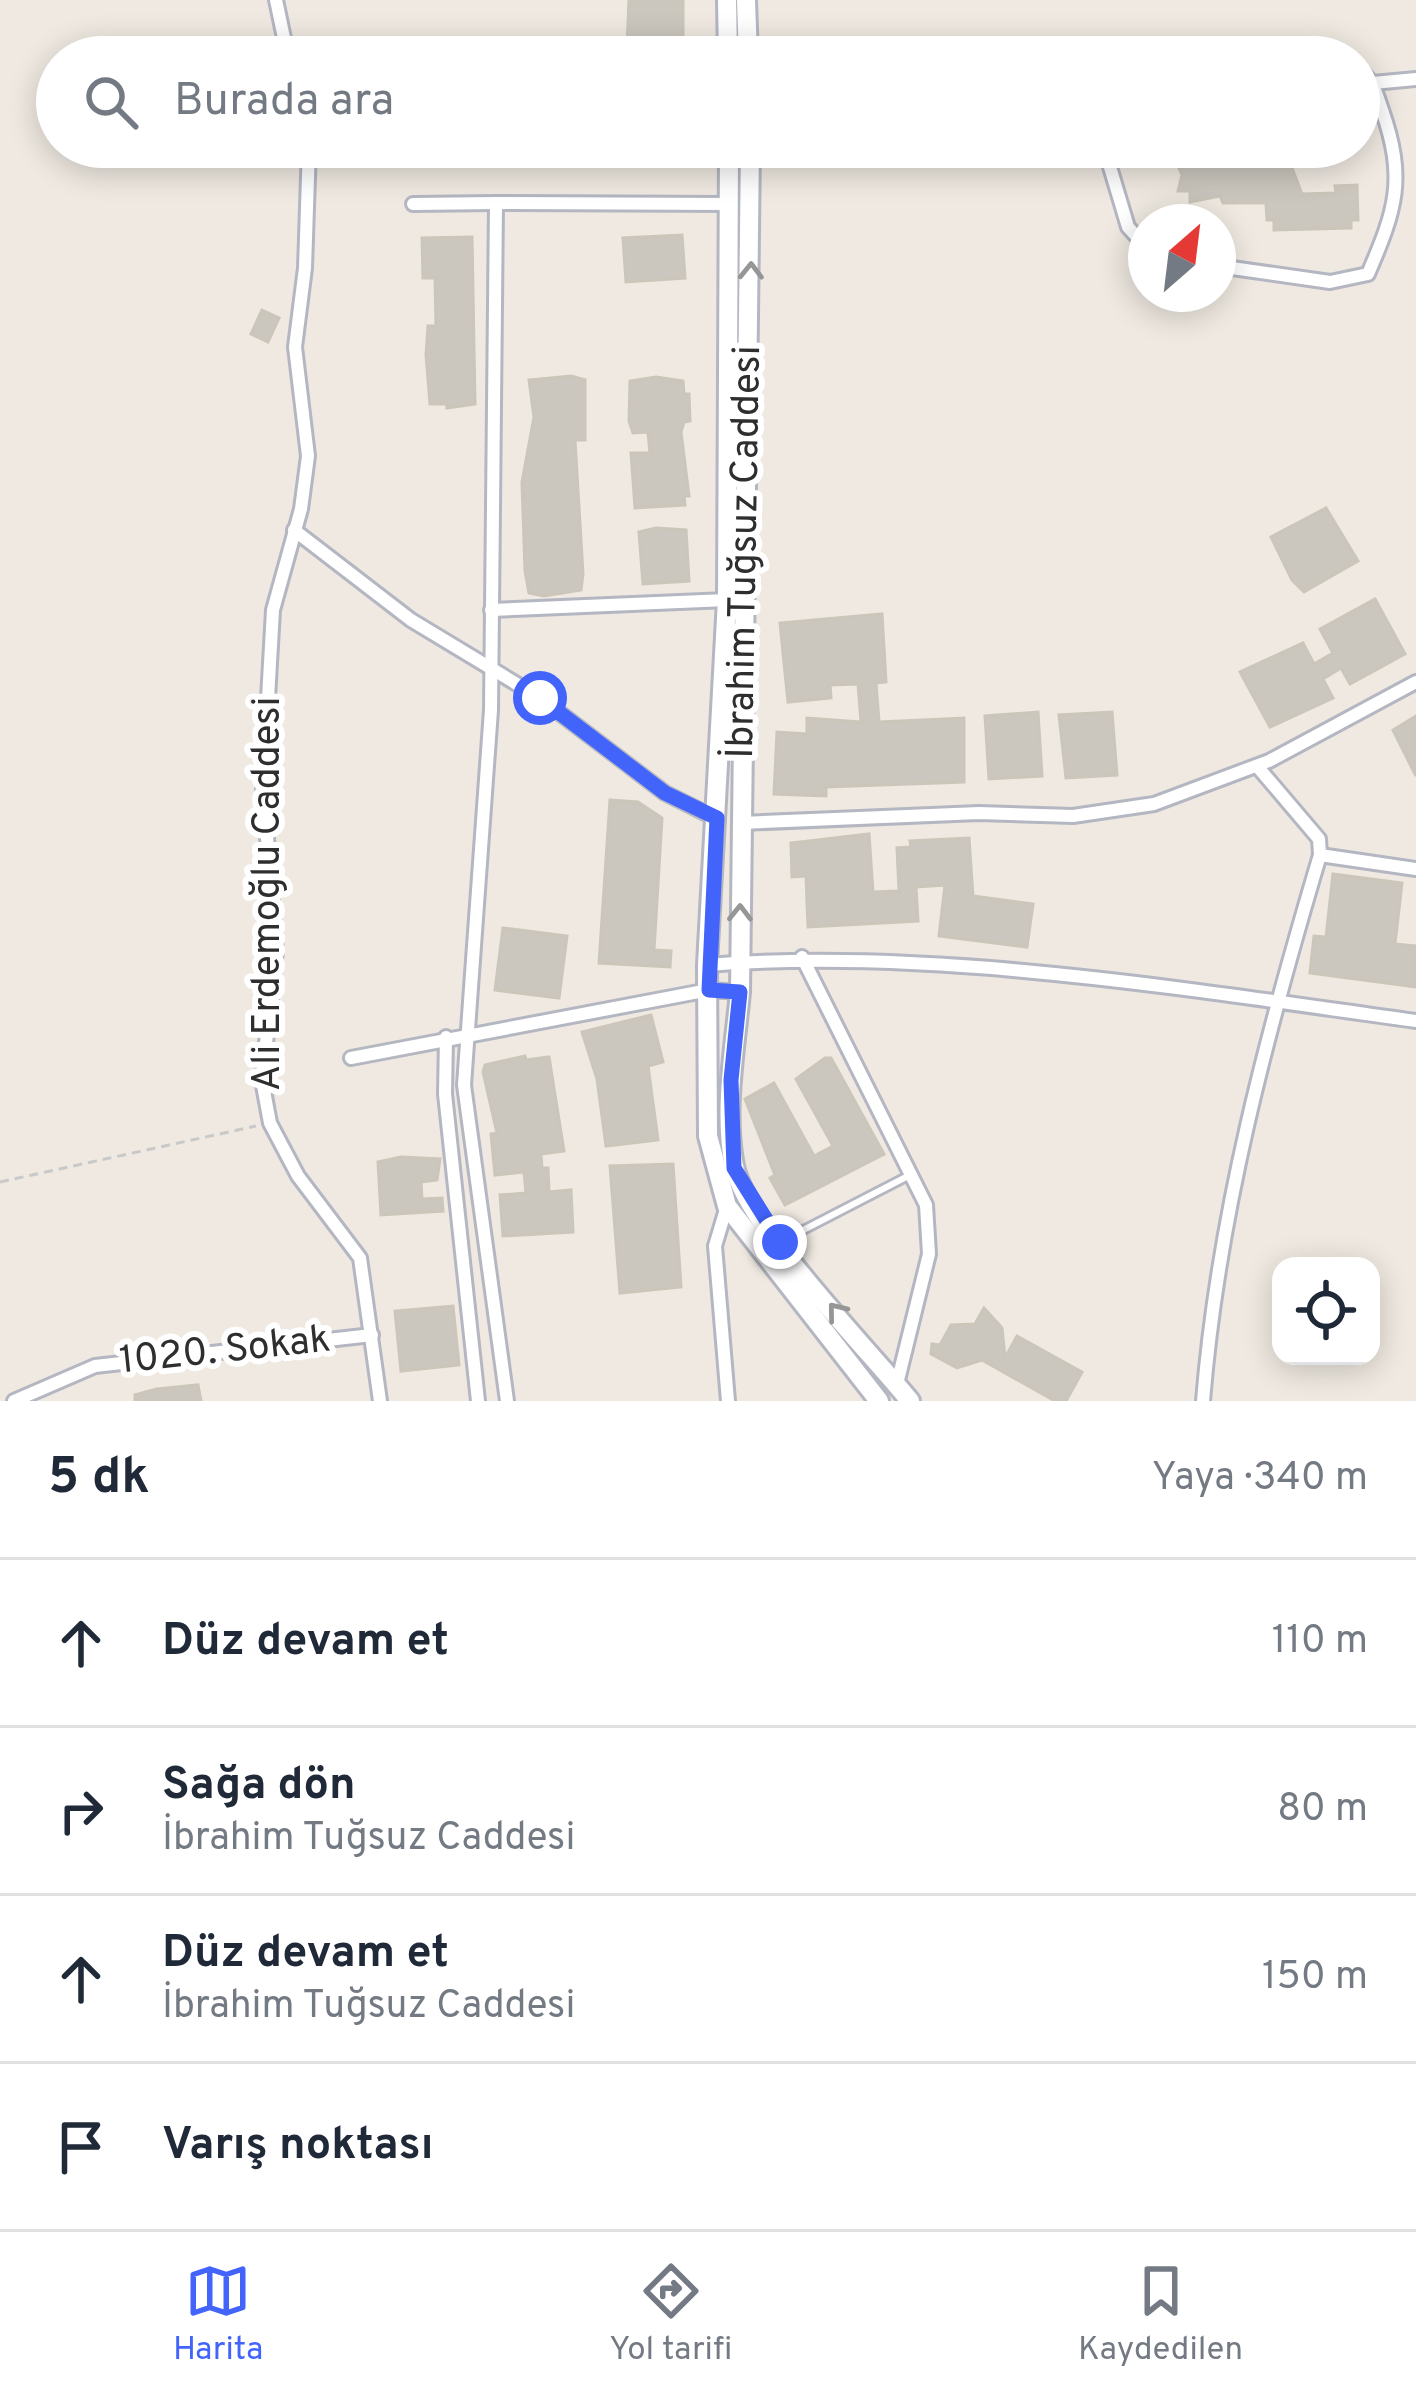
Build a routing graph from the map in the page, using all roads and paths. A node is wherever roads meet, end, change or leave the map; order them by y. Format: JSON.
{"nodes":[{"id":1,"x":275,"y":0,"type":"edge"},
{"id":2,"x":727,"y":0,"type":"edge"},
{"id":3,"x":746,"y":0,"type":"edge"},
{"id":4,"x":283,"y":36,"type":"edge"},
{"id":5,"x":728,"y":36,"type":"edge"},
{"id":6,"x":747,"y":36,"type":"edge"},
{"id":7,"x":1416,"y":80,"type":"edge"},
{"id":8,"x":1380,"y":83,"type":"edge"},
{"id":9,"x":1380,"y":103,"type":"edge"},
{"id":10,"x":308,"y":168,"type":"edge"},
{"id":11,"x":729,"y":168,"type":"edge"},
{"id":12,"x":751,"y":168,"type":"edge"},
{"id":13,"x":1110,"y":168,"type":"edge"},
{"id":14,"x":496,"y":203,"type":"junction"},
{"id":15,"x":412,"y":204,"type":"dead end"},
{"id":16,"x":730,"y":204,"type":"junction"},
{"id":17,"x":1128,"y":227,"type":"edge"},
{"id":18,"x":1236,"y":269,"type":"edge"},
{"id":19,"x":294,"y":530,"type":"junction"},
{"id":20,"x":727,"y":600,"type":"junction"},
{"id":21,"x":491,"y":610,"type":"junction"},
{"id":22,"x":491,"y":665,"type":"junction"},
{"id":23,"x":1416,"y":682,"type":"edge"},
{"id":24,"x":1257,"y":766,"type":"junction"},
{"id":25,"x":717,"y":818,"type":"junction"},
{"id":26,"x":741,"y":823,"type":"junction"},
{"id":27,"x":1320,"y":855,"type":"junction"},
{"id":28,"x":1416,"y":869,"type":"edge"},
{"id":29,"x":802,"y":957,"type":"junction"},
{"id":30,"x":740,"y":962,"type":"junction"},
{"id":31,"x":707,"y":965,"type":"junction"},
{"id":32,"x":709,"y":990,"type":"junction"},
{"id":33,"x":740,"y":992,"type":"junction"},
{"id":34,"x":1276,"y":1002,"type":"junction"},
{"id":35,"x":1416,"y":1021,"type":"edge"},
{"id":36,"x":471,"y":1032,"type":"junction"},
{"id":37,"x":446,"y":1037,"type":"junction"},
{"id":38,"x":351,"y":1058,"type":"dead end"},
{"id":39,"x":270,"y":1123,"type":"junction"},
{"id":40,"x":910,"y":1174,"type":"junction"},
{"id":41,"x":0,"y":1182,"type":"edge"},
{"id":42,"x":727,"y":1206,"type":"junction"},
{"id":43,"x":780,"y":1242,"type":"junction"},
{"id":44,"x":372,"y":1335,"type":"junction"},
{"id":45,"x":896,"y":1384,"type":"junction"},
{"id":46,"x":14,"y":1401,"type":"edge"},
{"id":47,"x":380,"y":1401,"type":"edge"},
{"id":48,"x":478,"y":1401,"type":"edge"},
{"id":49,"x":507,"y":1401,"type":"edge"},
{"id":50,"x":728,"y":1401,"type":"edge"},
{"id":51,"x":879,"y":1401,"type":"edge"},
{"id":52,"x":910,"y":1401,"type":"edge"},
{"id":53,"x":1203,"y":1401,"type":"edge"}],
"edges":[{"from":1,"to":4,"type":"street"},
{"from":2,"to":5,"type":"street"},
{"from":3,"to":6,"type":"street"},
{"from":7,"to":8,"type":"street"},
{"from":9,"to":18,"type":"street"},
{"from":10,"to":19,"type":"street","name":"Ali Erdemoğlu Caddesi"},
{"from":11,"to":16,"type":"street","name":"İbrahim Tuğsuz Caddesi"},
{"from":26,"to":12,"type":"street","name":"İbrahim Tuğsuz Caddesi","one_way":true},
{"from":13,"to":17,"type":"street"},
{"from":14,"to":15,"type":"street"},
{"from":14,"to":16,"type":"street"},
{"from":14,"to":21,"type":"street"},
{"from":16,"to":20,"type":"street","name":"İbrahim Tuğsuz Caddesi"},
{"from":19,"to":22,"type":"street"},
{"from":19,"to":39,"type":"street","name":"Ali Erdemoğlu Caddesi"},
{"from":20,"to":21,"type":"street"},
{"from":20,"to":25,"type":"street","name":"İbrahim Tuğsuz Caddesi"},
{"from":21,"to":22,"type":"street"},
{"from":22,"to":25,"type":"street"},
{"from":22,"to":36,"type":"street"},
{"from":23,"to":24,"type":"street"},
{"from":24,"to":26,"type":"street"},
{"from":24,"to":27,"type":"street"},
{"from":25,"to":31,"type":"street","name":"İbrahim Tuğsuz Caddesi"},
{"from":30,"to":26,"type":"street","name":"İbrahim Tuğsuz Caddesi","one_way":true},
{"from":27,"to":28,"type":"street"},
{"from":27,"to":34,"type":"street"},
{"from":29,"to":30,"type":"street"},
{"from":29,"to":34,"type":"street"},
{"from":29,"to":40,"type":"street"},
{"from":30,"to":31,"type":"street"},
{"from":30,"to":33,"type":"street","name":"İbrahim Tuğsuz Caddesi"},
{"from":31,"to":32,"type":"street","name":"İbrahim Tuğsuz Caddesi"},
{"from":32,"to":33,"type":"street"},
{"from":32,"to":36,"type":"street"},
{"from":32,"to":42,"type":"street","name":"İbrahim Tuğsuz Caddesi"},
{"from":33,"to":43,"type":"street","name":"İbrahim Tuğsuz Caddesi"},
{"from":34,"to":35,"type":"street"},
{"from":34,"to":53,"type":"street"},
{"from":36,"to":37,"type":"street"},
{"from":36,"to":49,"type":"street"},
{"from":37,"to":38,"type":"street"},
{"from":37,"to":48,"type":"street"},
{"from":39,"to":41,"type":"path"},
{"from":39,"to":44,"type":"street","name":"Ali Erdemoğlu Caddesi"},
{"from":40,"to":43,"type":"lane"},
{"from":40,"to":45,"type":"street"},
{"from":42,"to":50,"type":"street"},
{"from":42,"to":51,"type":"street","name":"İbrahim Tuğsuz Caddesi"},
{"from":45,"to":43,"type":"street","name":"İbrahim Tuğsuz Caddesi","one_way":true},
{"from":44,"to":46,"type":"street","name":"1020. Sokak"},
{"from":44,"to":47,"type":"street","name":"Ali Erdemoğlu Caddesi"},
{"from":45,"to":52,"type":"street","name":"İbrahim Tuğsuz Caddesi"}]}
